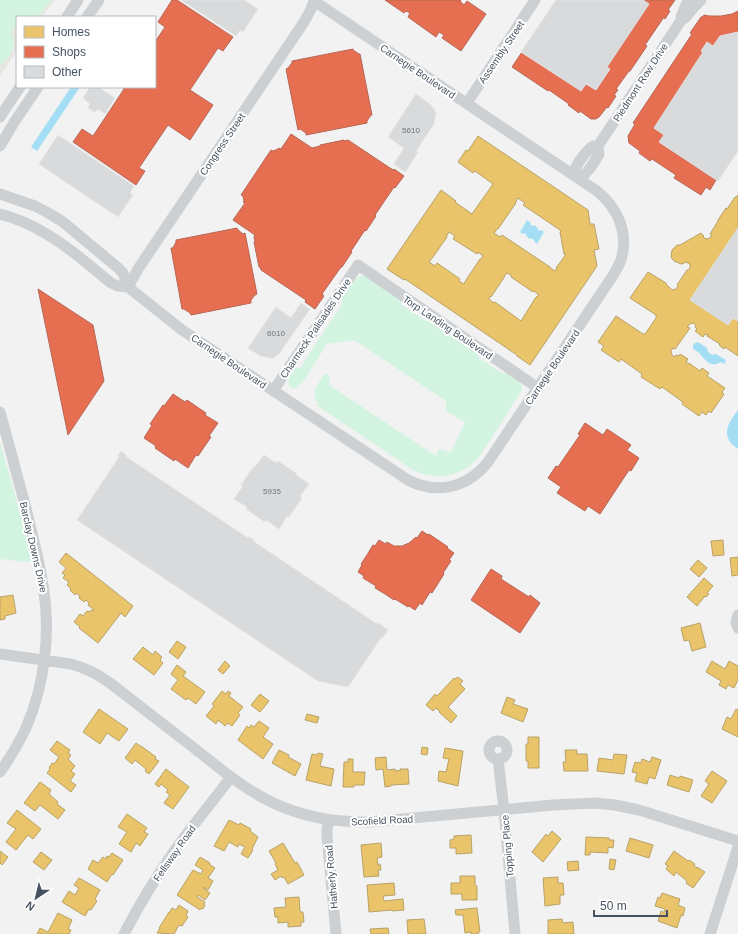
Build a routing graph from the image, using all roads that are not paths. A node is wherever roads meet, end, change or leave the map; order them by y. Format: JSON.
{"nodes":[{"id":1,"x":78,"y":0,"type":"edge"},
{"id":2,"x":99,"y":0,"type":"edge"},
{"id":3,"x":311,"y":0,"type":"edge"},
{"id":4,"x":535,"y":0,"type":"edge"},
{"id":5,"x":688,"y":0,"type":"edge"},
{"id":6,"x":701,"y":0,"type":"edge"},
{"id":7,"x":68,"y":16,"type":"edge"},
{"id":8,"x":88,"y":16,"type":"edge"},
{"id":9,"x":682,"y":19,"type":"junction"},
{"id":10,"x":19,"y":88,"type":"edge"},
{"id":11,"x":37,"y":88,"type":"edge"},
{"id":12,"x":467,"y":103,"type":"junction"},
{"id":13,"x":0,"y":117,"type":"edge"},
{"id":14,"x":0,"y":146,"type":"edge"},
{"id":15,"x":577,"y":177,"type":"junction"},
{"id":16,"x":0,"y":194,"type":"edge"},
{"id":17,"x":0,"y":214,"type":"edge"},
{"id":18,"x":358,"y":266,"type":"joint"},
{"id":19,"x":128,"y":287,"type":"junction"},
{"id":20,"x":538,"y":388,"type":"junction"},
{"id":21,"x":273,"y":391,"type":"junction"},
{"id":22,"x":0,"y":412,"type":"edge"},
{"id":23,"x":738,"y":615,"type":"edge"},
{"id":24,"x":738,"y":628,"type":"edge"},
{"id":25,"x":0,"y":654,"type":"edge"},
{"id":26,"x":44,"y":660,"type":"junction"},
{"id":27,"x":498,"y":759,"type":"dead end"},
{"id":28,"x":0,"y":772,"type":"edge"},
{"id":29,"x":232,"y":777,"type":"junction"},
{"id":30,"x":504,"y":810,"type":"junction"},
{"id":31,"x":328,"y":820,"type":"junction"},
{"id":32,"x":738,"y":842,"type":"edge"},
{"id":33,"x":738,"y":847,"type":"edge"},
{"id":34,"x":124,"y":934,"type":"edge"},
{"id":35,"x":336,"y":934,"type":"edge"},
{"id":36,"x":515,"y":934,"type":"edge"},
{"id":37,"x":710,"y":934,"type":"edge"}],
"edges":[{"from":1,"to":7,"type":"street"},
{"from":2,"to":8,"type":"street"},
{"from":3,"to":12,"type":"street","name":"Carnegie Boulevard"},
{"from":3,"to":19,"type":"street","name":"Congress Street"},
{"from":4,"to":12,"type":"street","name":"Assembly Street"},
{"from":5,"to":9,"type":"street","name":"Piedmont Row Drive"},
{"from":6,"to":9,"type":"street","name":"Piedmont Row Drive"},
{"from":9,"to":15,"type":"street","name":"Piedmont Row Drive"},
{"from":10,"to":13,"type":"street"},
{"from":11,"to":14,"type":"street"},
{"from":12,"to":15,"type":"street","name":"Carnegie Boulevard"},
{"from":15,"to":20,"type":"street","name":"Carnegie Boulevard"},
{"from":16,"to":19,"type":"street","name":"Carnegie Boulevard"},
{"from":17,"to":19,"type":"street","name":"Carnegie Boulevard"},
{"from":18,"to":20,"type":"street","name":"Torp Landing Boulevard"},
{"from":18,"to":21,"type":"street","name":"Charmeck Palisades Drive"},
{"from":19,"to":21,"type":"street","name":"Carnegie Boulevard"},
{"from":20,"to":21,"type":"street","name":"Carnegie Boulevard"},
{"from":22,"to":26,"type":"street","name":"Barclay Downs Drive"},
{"from":23,"to":24,"type":"street"},
{"from":25,"to":26,"type":"street","name":"Scofield Road"},
{"from":26,"to":28,"type":"street","name":"Barclay Downs Drive"},
{"from":26,"to":29,"type":"street","name":"Scofield Road"},
{"from":27,"to":30,"type":"street","name":"Topping Place"},
{"from":29,"to":31,"type":"street","name":"Scofield Road"},
{"from":29,"to":34,"type":"street","name":"Fellsway Road"},
{"from":30,"to":31,"type":"street","name":"Scofield Road"},
{"from":30,"to":32,"type":"street","name":"Scofield Road"},
{"from":30,"to":36,"type":"street","name":"Topping Place"},
{"from":31,"to":35,"type":"street","name":"Hatherly Road"},
{"from":33,"to":37,"type":"street"}]}
